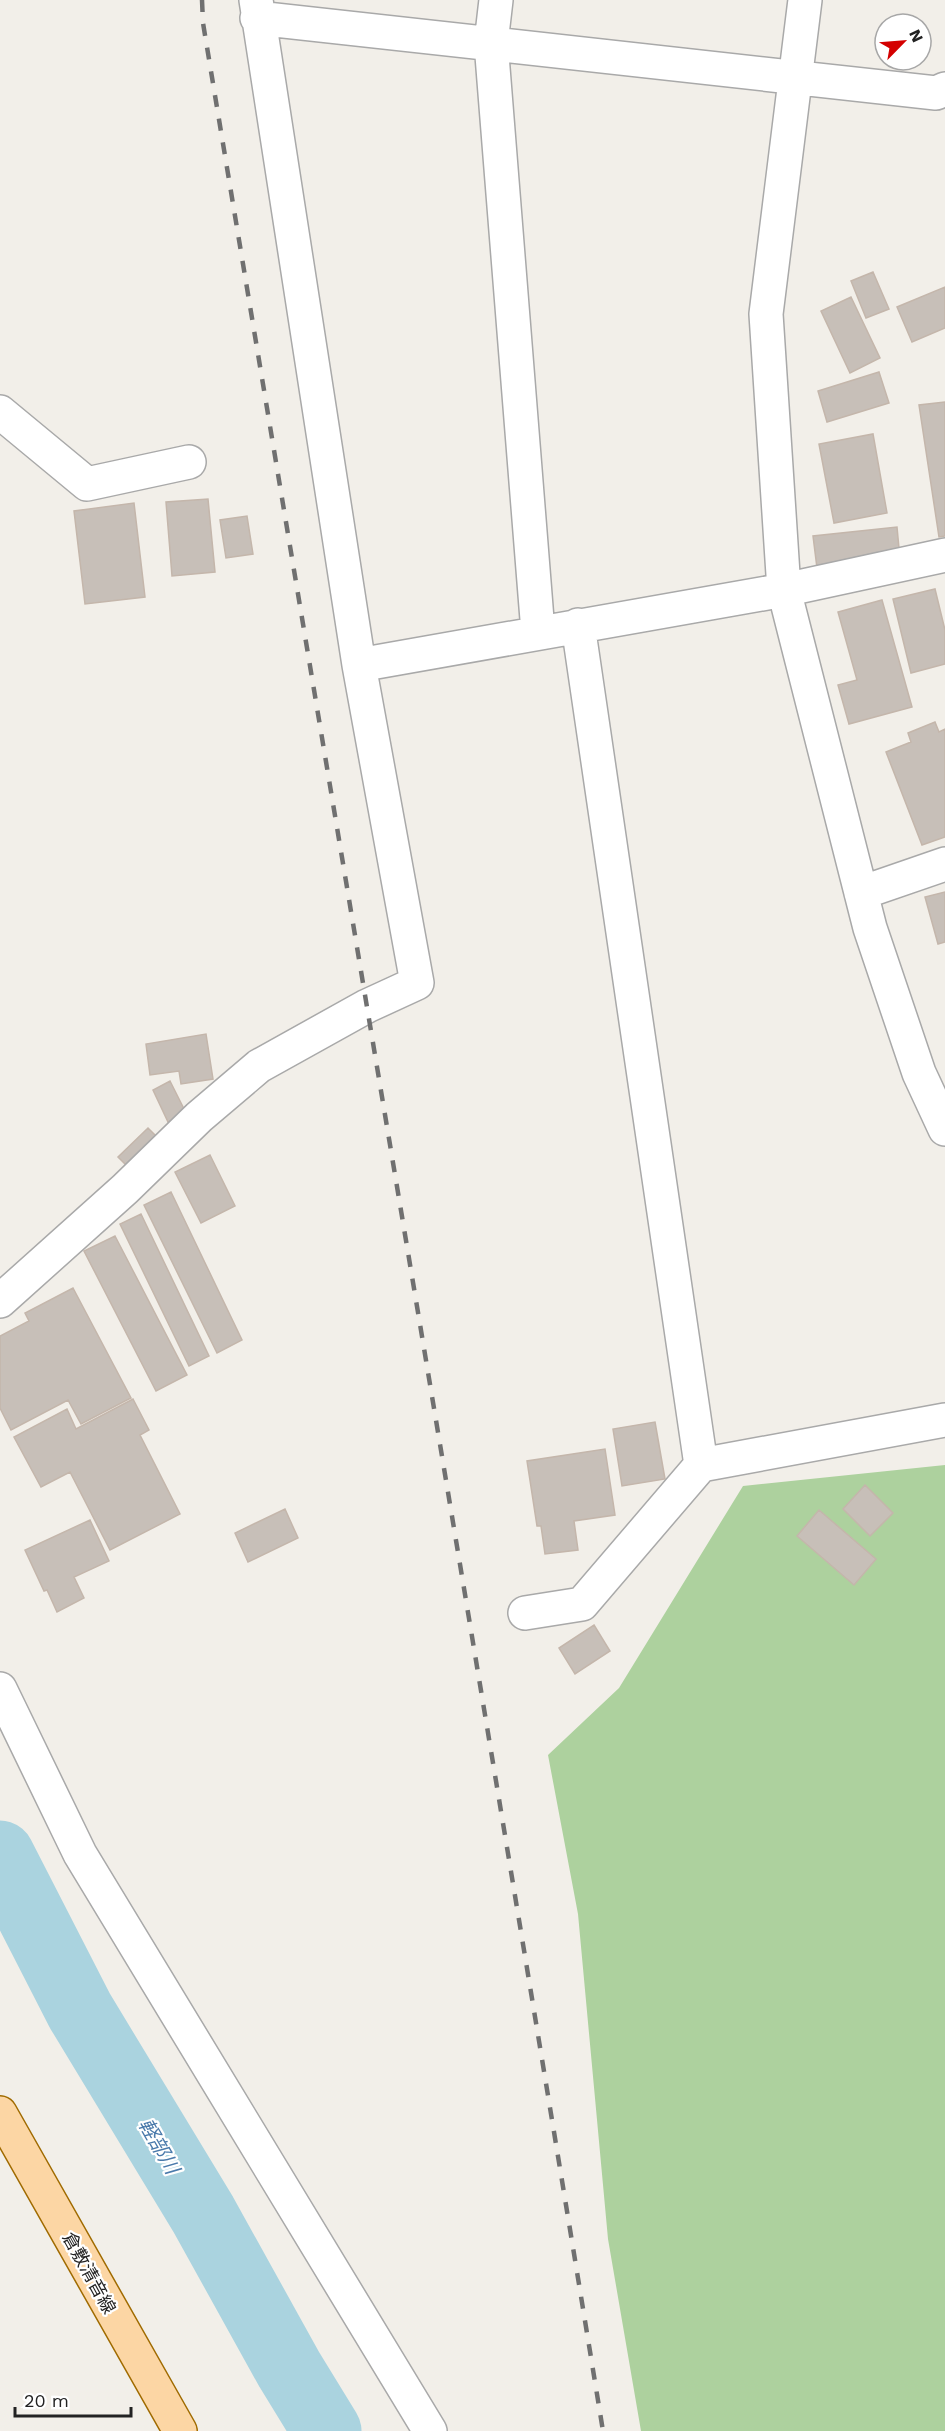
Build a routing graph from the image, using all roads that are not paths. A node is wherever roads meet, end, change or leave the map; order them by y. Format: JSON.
{"nodes":[{"id":1,"x":496,"y":0,"type":"edge"},
{"id":2,"x":805,"y":0,"type":"edge"},
{"id":3,"x":257,"y":9,"type":"edge"},
{"id":4,"x":491,"y":43,"type":"junction"},
{"id":5,"x":796,"y":77,"type":"junction"},
{"id":6,"x":945,"y":89,"type":"edge"},
{"id":7,"x":0,"y":412,"type":"edge"},
{"id":8,"x":189,"y":462,"type":"dead end"},
{"id":9,"x":945,"y":555,"type":"edge"},
{"id":10,"x":784,"y":590,"type":"junction"},
{"id":11,"x":578,"y":625,"type":"junction"},
{"id":12,"x":538,"y":632,"type":"junction"},
{"id":13,"x":359,"y":665,"type":"junction"},
{"id":14,"x":945,"y":864,"type":"edge"},
{"id":15,"x":861,"y":893,"type":"junction"},
{"id":16,"x":945,"y":1130,"type":"edge"},
{"id":17,"x":0,"y":1301,"type":"edge"},
{"id":18,"x":945,"y":1421,"type":"edge"},
{"id":19,"x":701,"y":1465,"type":"junction"},
{"id":20,"x":525,"y":1613,"type":"dead end"},
{"id":21,"x":0,"y":1689,"type":"edge"},
{"id":22,"x":0,"y":2114,"type":"edge"},
{"id":23,"x":180,"y":2431,"type":"edge"},
{"id":24,"x":430,"y":2431,"type":"edge"}],
"edges":[{"from":1,"to":4,"type":"street"},
{"from":2,"to":5,"type":"street"},
{"from":3,"to":4,"type":"street"},
{"from":3,"to":13,"type":"street"},
{"from":4,"to":5,"type":"street"},
{"from":4,"to":12,"type":"street"},
{"from":5,"to":6,"type":"street"},
{"from":5,"to":10,"type":"street"},
{"from":7,"to":8,"type":"street"},
{"from":9,"to":10,"type":"street"},
{"from":10,"to":11,"type":"street"},
{"from":10,"to":15,"type":"street"},
{"from":11,"to":12,"type":"street"},
{"from":11,"to":19,"type":"street"},
{"from":12,"to":13,"type":"street"},
{"from":13,"to":17,"type":"street"},
{"from":14,"to":15,"type":"street"},
{"from":15,"to":16,"type":"street"},
{"from":18,"to":19,"type":"street"},
{"from":19,"to":20,"type":"street"},
{"from":21,"to":24,"type":"street"},
{"from":22,"to":23,"type":"main road","name":"倉敷清音線"}]}
